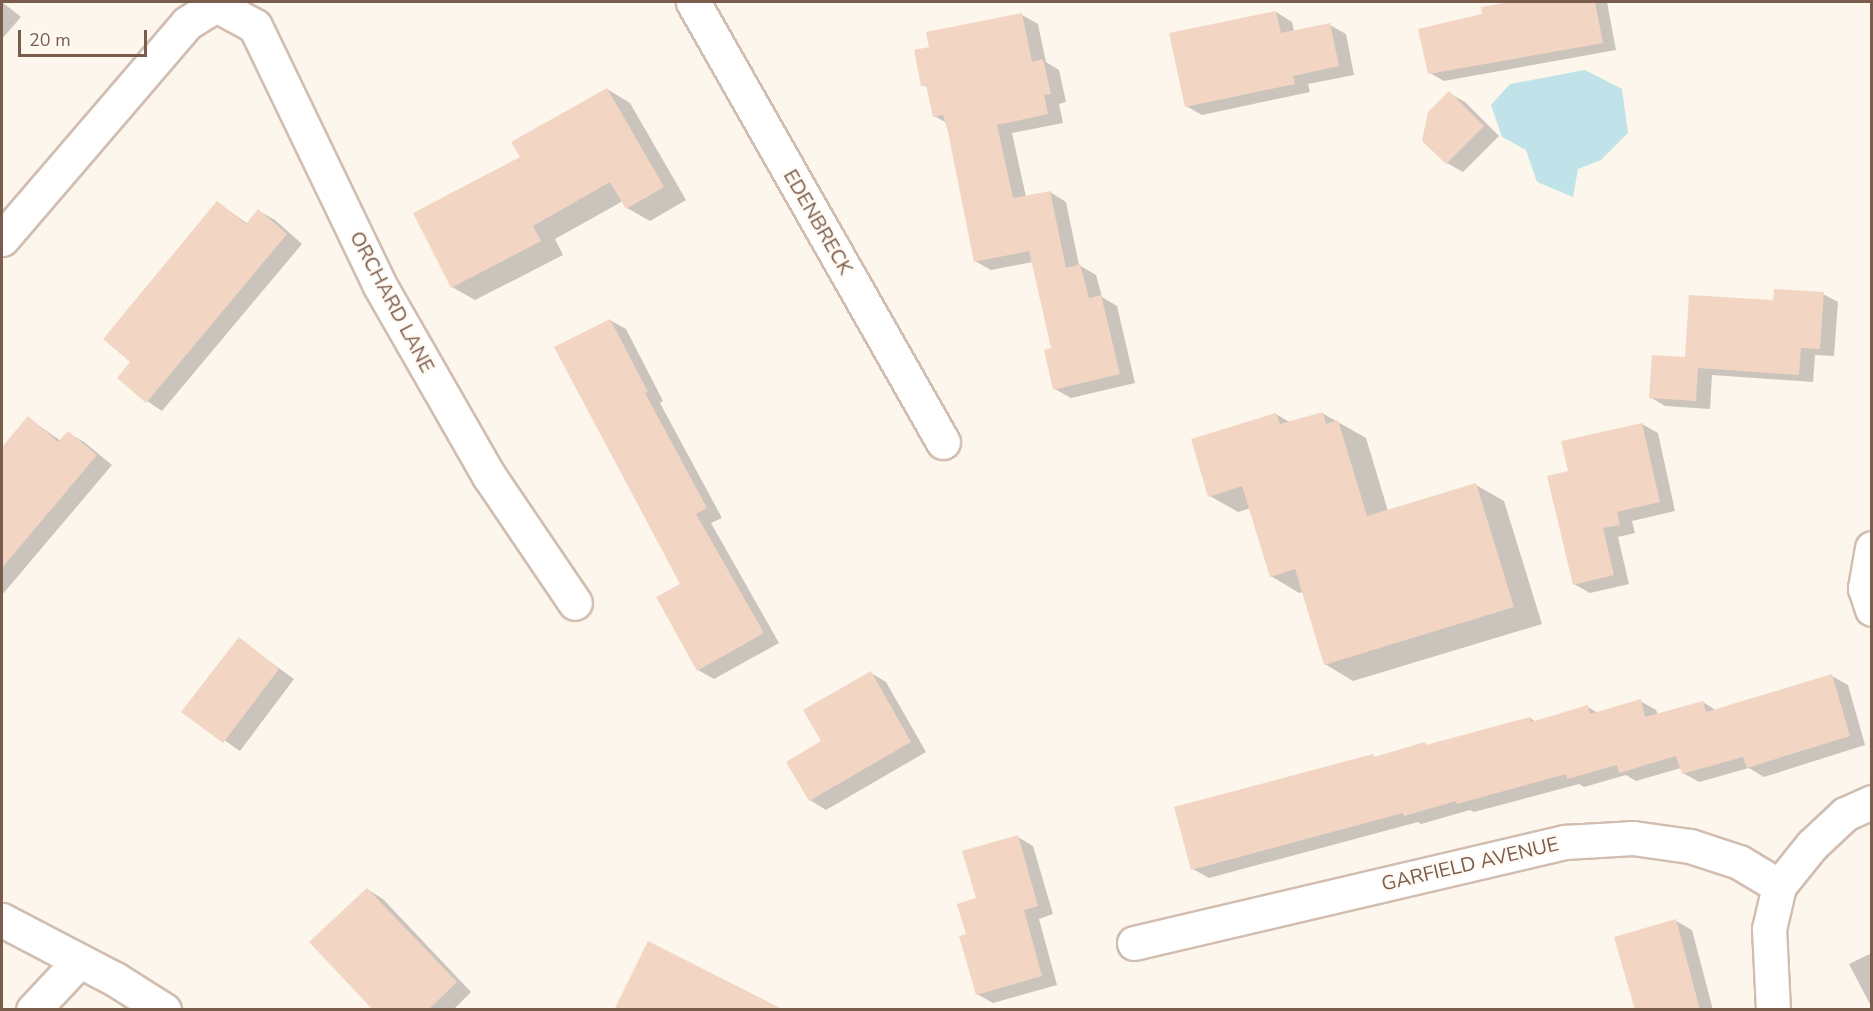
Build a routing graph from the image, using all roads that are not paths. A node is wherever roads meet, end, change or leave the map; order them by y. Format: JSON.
{"nodes":[{"id":1,"x":693,"y":2,"type":"edge"},
{"id":2,"x":2,"y":239,"type":"edge"},
{"id":3,"x":943,"y":442,"type":"dead end"},
{"id":4,"x":1872,"y":548,"type":"edge"},
{"id":5,"x":575,"y":603,"type":"dead end"},
{"id":6,"x":1872,"y":609,"type":"edge"},
{"id":7,"x":1872,"y":802,"type":"edge"},
{"id":8,"x":1779,"y":886,"type":"junction"},
{"id":9,"x":2,"y":920,"type":"edge"},
{"id":10,"x":1148,"y":932,"type":"dead end"},
{"id":11,"x":79,"y":961,"type":"junction"},
{"id":12,"x":33,"y":1010,"type":"edge"},
{"id":13,"x":164,"y":1010,"type":"edge"},
{"id":14,"x":1773,"y":1010,"type":"edge"}],
"edges":[{"from":1,"to":3,"type":"street","name":"EDENBRECK"},
{"from":2,"to":5,"type":"street","name":"ORCHARD LANE"},
{"from":4,"to":6,"type":"street"},
{"from":7,"to":8,"type":"street"},
{"from":8,"to":10,"type":"street","name":"GARFIELD AVENUE"},
{"from":8,"to":14,"type":"street"},
{"from":9,"to":11,"type":"street"},
{"from":11,"to":12,"type":"street"},
{"from":11,"to":13,"type":"street"}]}
